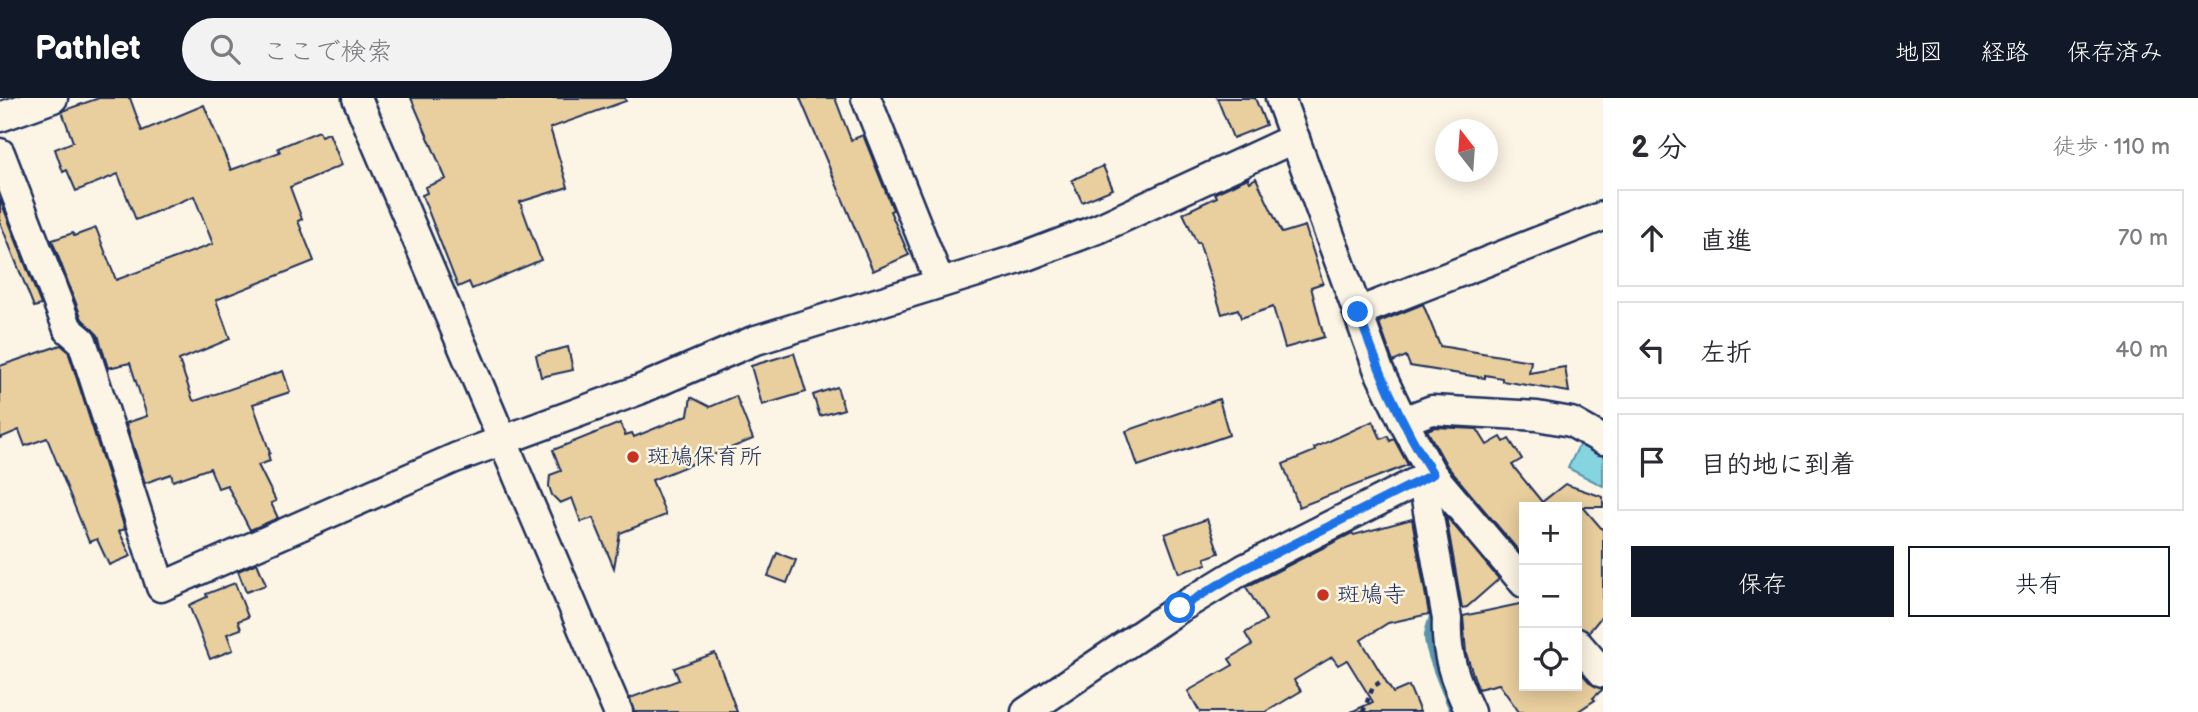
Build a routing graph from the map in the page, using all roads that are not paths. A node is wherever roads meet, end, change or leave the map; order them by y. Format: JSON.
{"nodes":[{"id":1,"x":53,"y":98,"type":"edge"},
{"id":2,"x":356,"y":98,"type":"edge"},
{"id":3,"x":866,"y":98,"type":"edge"},
{"id":4,"x":1280,"y":98,"type":"edge"},
{"id":5,"x":0,"y":117,"type":"edge"},
{"id":6,"x":1295,"y":138,"type":"junction"},
{"id":7,"x":0,"y":153,"type":"edge"},
{"id":8,"x":1603,"y":216,"type":"edge"},
{"id":9,"x":940,"y":284,"type":"junction"},
{"id":10,"x":1358,"y":312,"type":"junction"},
{"id":11,"x":1403,"y":421,"type":"junction"},
{"id":12,"x":501,"y":440,"type":"junction"},
{"id":13,"x":1603,"y":440,"type":"edge"},
{"id":14,"x":1433,"y":474,"type":"junction"},
{"id":15,"x":1519,"y":577,"type":"edge"},
{"id":16,"x":1582,"y":649,"type":"edge"},
{"id":17,"x":1603,"y":673,"type":"edge"},
{"id":18,"x":618,"y":712,"type":"edge"},
{"id":19,"x":1026,"y":712,"type":"edge"},
{"id":20,"x":1470,"y":712,"type":"edge"}],
"edges":[{"from":1,"to":5,"type":"street"},
{"from":2,"to":12,"type":"street"},
{"from":3,"to":9,"type":"street"},
{"from":4,"to":6,"type":"street"},
{"from":6,"to":9,"type":"street"},
{"from":6,"to":10,"type":"street"},
{"from":7,"to":12,"type":"street"},
{"from":8,"to":10,"type":"street"},
{"from":9,"to":12,"type":"street"},
{"from":10,"to":11,"type":"street"},
{"from":11,"to":13,"type":"street"},
{"from":11,"to":14,"type":"street"},
{"from":12,"to":18,"type":"street"},
{"from":14,"to":15,"type":"street"},
{"from":14,"to":19,"type":"street"},
{"from":14,"to":20,"type":"street"},
{"from":16,"to":17,"type":"street"}]}
